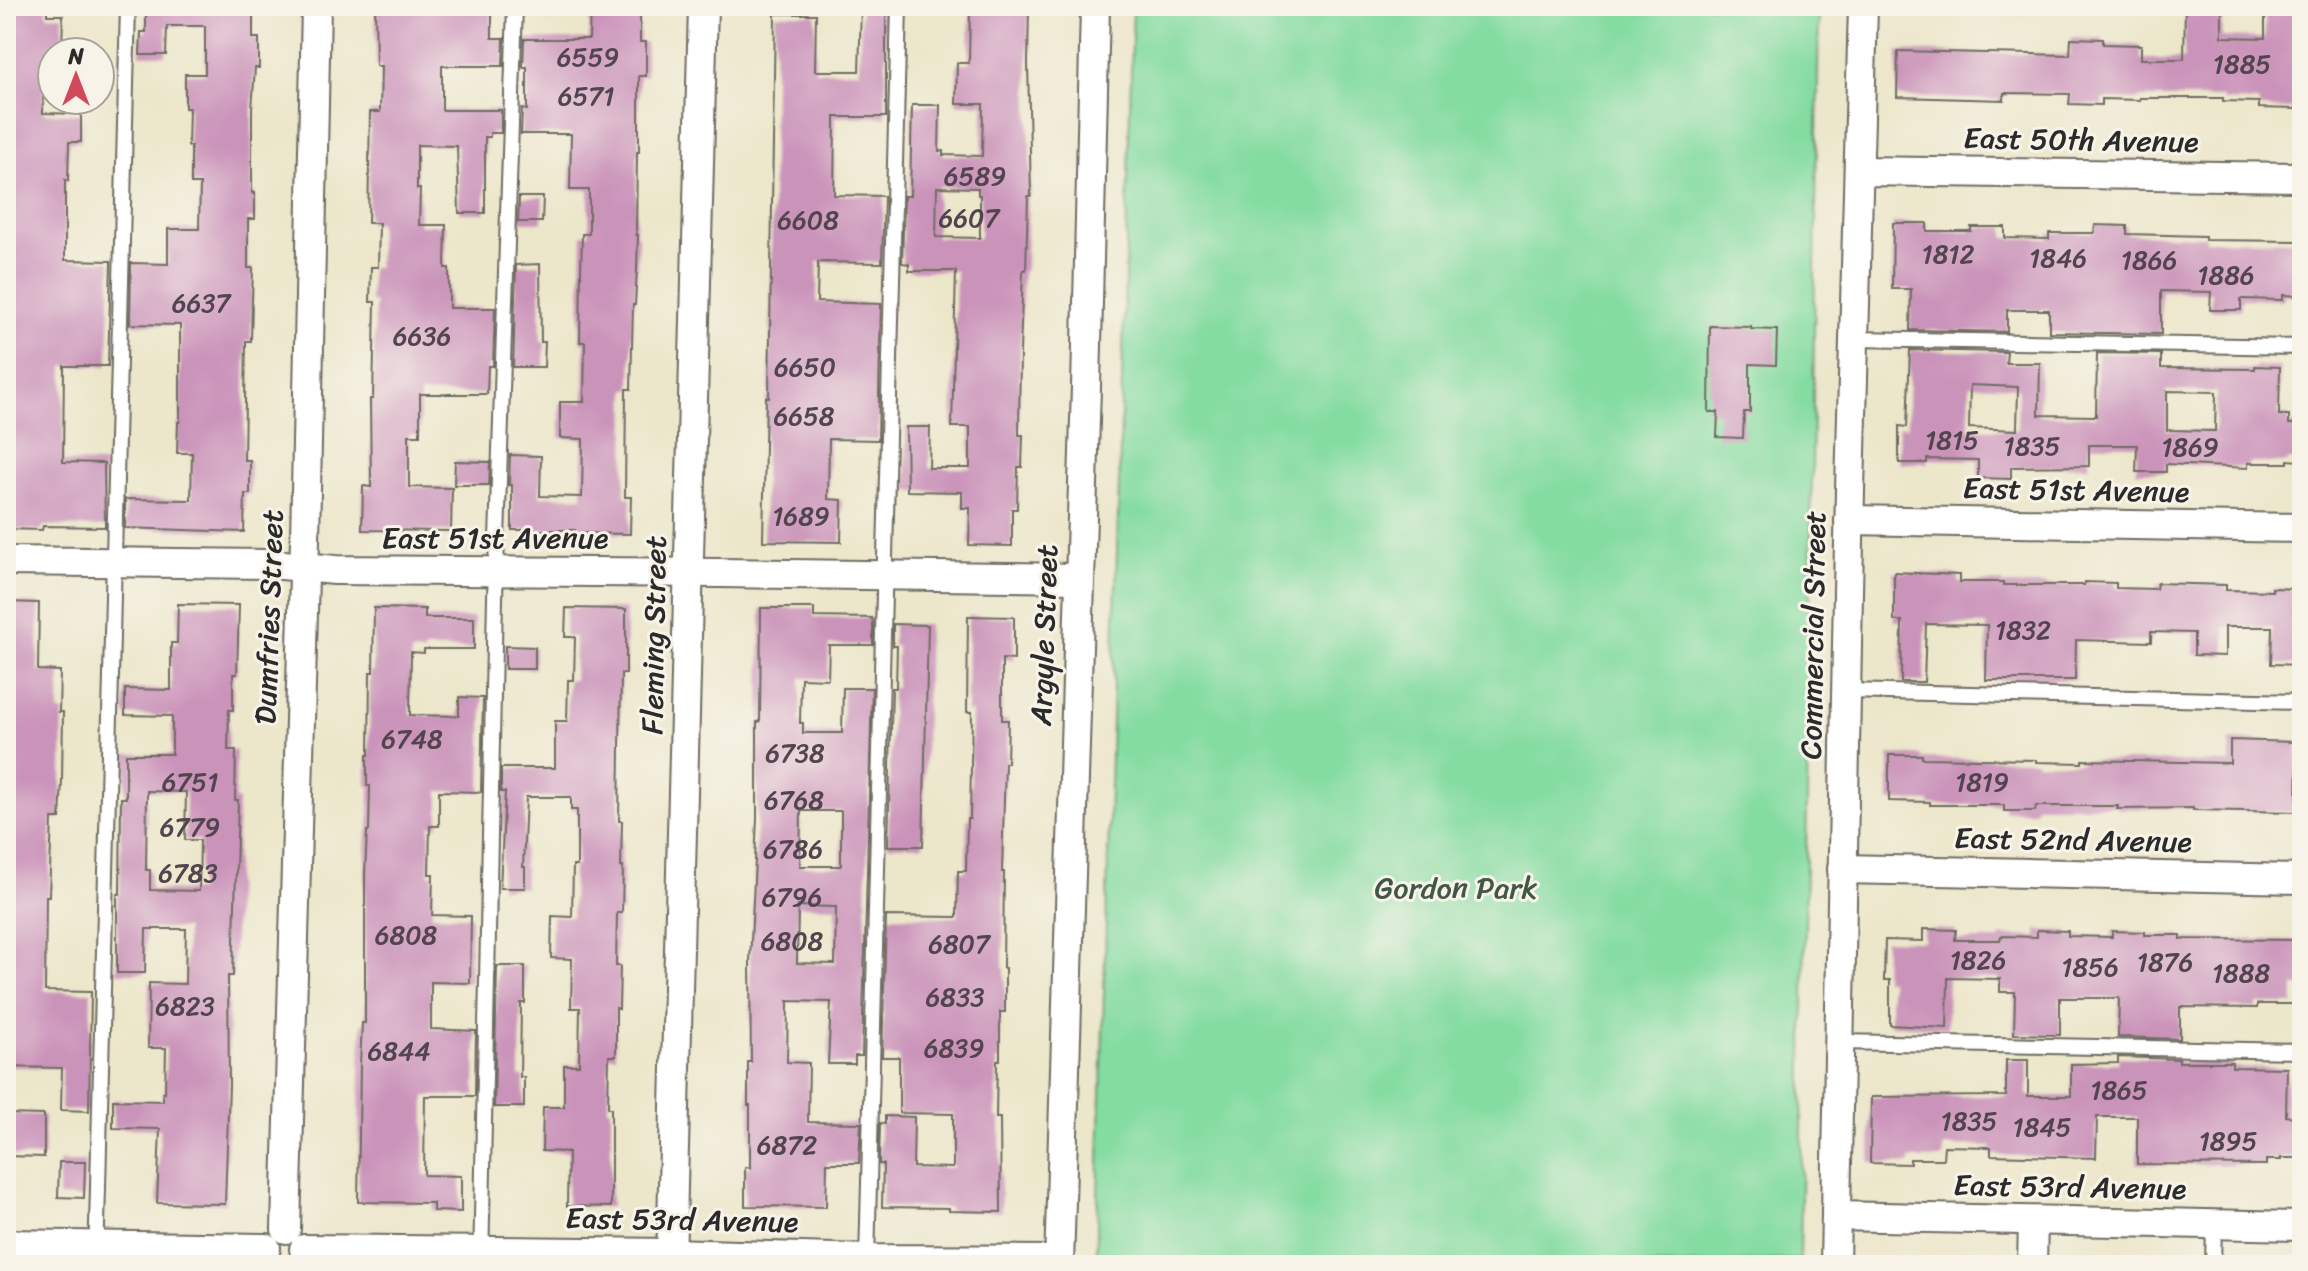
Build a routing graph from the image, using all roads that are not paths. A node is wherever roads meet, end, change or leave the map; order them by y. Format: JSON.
{"nodes":[{"id":1,"x":128,"y":6,"type":"edge"},
{"id":2,"x":316,"y":6,"type":"edge"},
{"id":3,"x":515,"y":6,"type":"edge"},
{"id":4,"x":703,"y":6,"type":"edge"},
{"id":5,"x":899,"y":6,"type":"edge"},
{"id":6,"x":1095,"y":6,"type":"edge"},
{"id":7,"x":1863,"y":6,"type":"edge"},
{"id":8,"x":1859,"y":171,"type":"junction"},
{"id":9,"x":2302,"y":177,"type":"edge"},
{"id":10,"x":1854,"y":339,"type":"junction"},
{"id":11,"x":2302,"y":347,"type":"edge"},
{"id":12,"x":1849,"y":520,"type":"junction"},
{"id":13,"x":2302,"y":528,"type":"edge"},
{"id":14,"x":6,"y":561,"type":"edge"},
{"id":15,"x":115,"y":561,"type":"junction"},
{"id":16,"x":305,"y":568,"type":"junction"},
{"id":17,"x":497,"y":571,"type":"junction"},
{"id":18,"x":689,"y":573,"type":"junction"},
{"id":19,"x":885,"y":576,"type":"junction"},
{"id":20,"x":1080,"y":578,"type":"junction"},
{"id":21,"x":1846,"y":691,"type":"junction"},
{"id":22,"x":2302,"y":702,"type":"edge"},
{"id":23,"x":1842,"y":869,"type":"junction"},
{"id":24,"x":2302,"y":879,"type":"edge"},
{"id":25,"x":1839,"y":1042,"type":"junction"},
{"id":26,"x":2302,"y":1051,"type":"edge"},
{"id":27,"x":1836,"y":1216,"type":"junction"},
{"id":28,"x":2033,"y":1221,"type":"junction"},
{"id":29,"x":2214,"y":1225,"type":"junction"},
{"id":30,"x":2302,"y":1226,"type":"edge"},
{"id":31,"x":6,"y":1244,"type":"edge"},
{"id":32,"x":285,"y":1251,"type":"edge"},
{"id":33,"x":96,"y":1256,"type":"edge"},
{"id":34,"x":481,"y":1258,"type":"edge"},
{"id":35,"x":671,"y":1259,"type":"edge"},
{"id":36,"x":867,"y":1262,"type":"edge"},
{"id":37,"x":1059,"y":1263,"type":"edge"},
{"id":38,"x":1835,"y":1265,"type":"edge"},
{"id":39,"x":2032,"y":1265,"type":"edge"},
{"id":40,"x":2213,"y":1265,"type":"edge"}],
"edges":[{"from":1,"to":15,"type":"lane"},
{"from":2,"to":16,"type":"street","name":"Dumfries Street"},
{"from":3,"to":17,"type":"lane"},
{"from":4,"to":18,"type":"street","name":"Fleming Street"},
{"from":5,"to":19,"type":"lane"},
{"from":6,"to":20,"type":"street","name":"Argyle Street"},
{"from":7,"to":8,"type":"street","name":"Commercial Street"},
{"from":8,"to":9,"type":"street","name":"East 50th Avenue"},
{"from":8,"to":10,"type":"street","name":"Commercial Street"},
{"from":10,"to":11,"type":"lane"},
{"from":10,"to":12,"type":"street","name":"Commercial Street"},
{"from":12,"to":13,"type":"street","name":"East 51st Avenue"},
{"from":12,"to":21,"type":"street","name":"Commercial Street"},
{"from":14,"to":15,"type":"street","name":"East 51st Avenue"},
{"from":15,"to":16,"type":"street","name":"East 51st Avenue"},
{"from":15,"to":33,"type":"lane"},
{"from":16,"to":17,"type":"street","name":"East 51st Avenue"},
{"from":16,"to":32,"type":"street","name":"Dumfries Street"},
{"from":17,"to":18,"type":"street","name":"East 51st Avenue"},
{"from":17,"to":34,"type":"lane"},
{"from":18,"to":19,"type":"street","name":"East 51st Avenue"},
{"from":18,"to":35,"type":"street","name":"Fleming Street"},
{"from":19,"to":20,"type":"street","name":"East 51st Avenue"},
{"from":19,"to":36,"type":"lane"},
{"from":20,"to":37,"type":"street","name":"Argyle Street"},
{"from":21,"to":22,"type":"lane"},
{"from":21,"to":23,"type":"street","name":"Commercial Street"},
{"from":23,"to":24,"type":"street","name":"East 52nd Avenue"},
{"from":23,"to":25,"type":"street","name":"Commercial Street"},
{"from":25,"to":26,"type":"lane"},
{"from":25,"to":27,"type":"street","name":"Commercial Street"},
{"from":27,"to":28,"type":"street","name":"East 53rd Avenue"},
{"from":27,"to":38,"type":"street","name":"Commercial Street"},
{"from":28,"to":29,"type":"street","name":"East 53rd Avenue"},
{"from":28,"to":39,"type":"street"},
{"from":29,"to":30,"type":"street","name":"East 53rd Avenue"},
{"from":29,"to":40,"type":"lane"},
{"from":31,"to":33,"type":"street","name":"East 53rd Avenue"},
{"from":32,"to":33,"type":"street","name":"East 53rd Avenue"},
{"from":32,"to":34,"type":"street","name":"East 53rd Avenue"},
{"from":34,"to":35,"type":"street","name":"East 53rd Avenue"},
{"from":35,"to":36,"type":"street","name":"East 53rd Avenue"},
{"from":36,"to":37,"type":"street","name":"East 53rd Avenue"}]}
